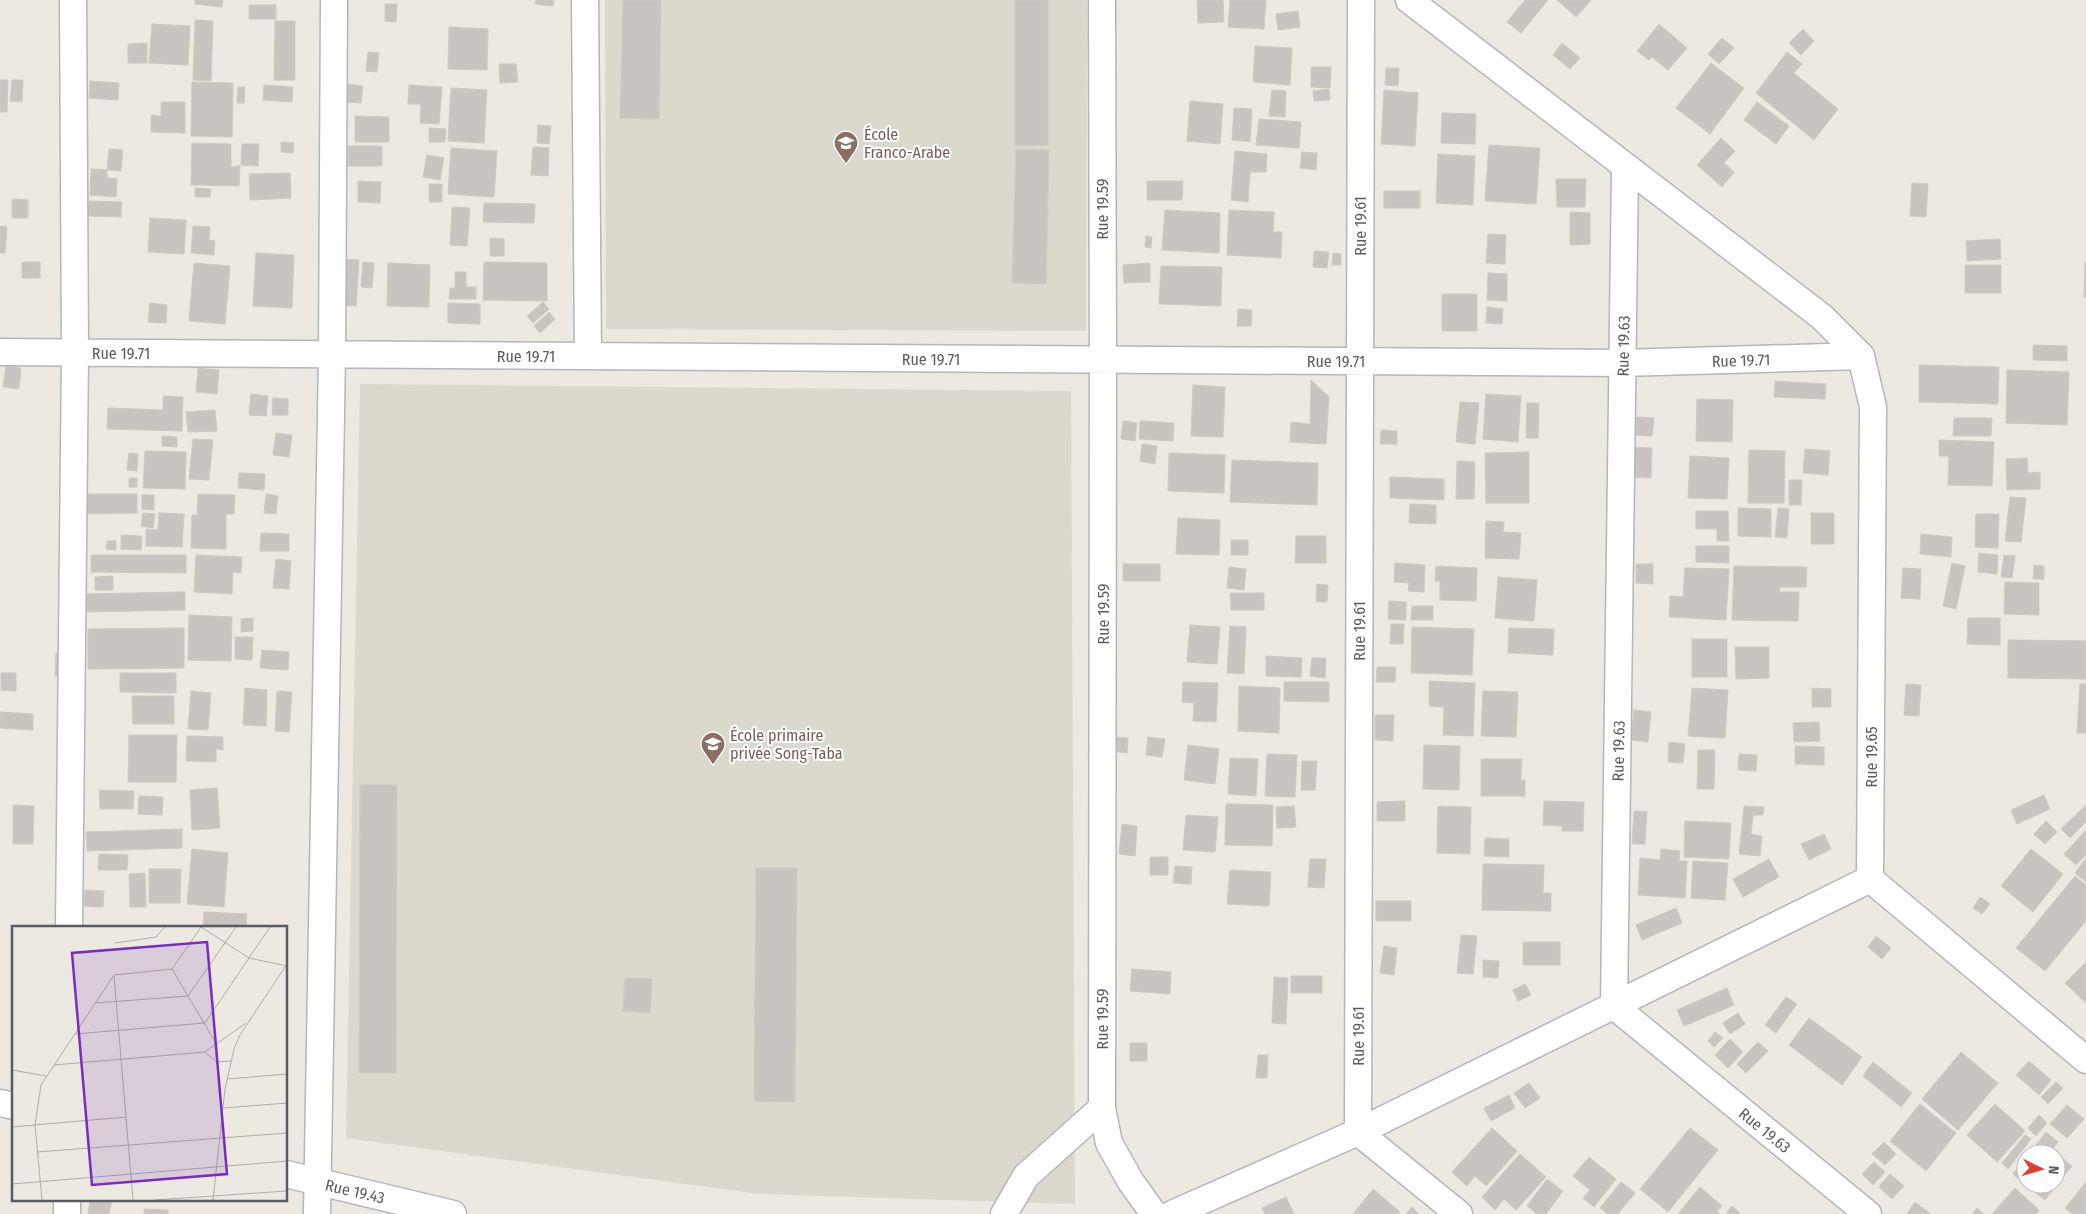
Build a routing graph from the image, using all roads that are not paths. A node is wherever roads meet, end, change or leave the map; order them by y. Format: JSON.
{"nodes":[{"id":1,"x":74,"y":0,"type":"edge"},
{"id":2,"x":334,"y":0,"type":"edge"},
{"id":3,"x":585,"y":0,"type":"edge"},
{"id":4,"x":1102,"y":0,"type":"edge"},
{"id":5,"x":1361,"y":0,"type":"edge"},
{"id":6,"x":1409,"y":0,"type":"edge"},
{"id":7,"x":1625,"y":168,"type":"junction"},
{"id":8,"x":0,"y":352,"type":"edge"},
{"id":9,"x":75,"y":353,"type":"junction"},
{"id":10,"x":332,"y":355,"type":"junction"},
{"id":11,"x":588,"y":356,"type":"junction"},
{"id":12,"x":1861,"y":356,"type":"junction"},
{"id":13,"x":1103,"y":360,"type":"junction"},
{"id":14,"x":1359,"y":361,"type":"junction"},
{"id":15,"x":1622,"y":363,"type":"junction"},
{"id":16,"x":1870,"y":879,"type":"junction"},
{"id":17,"x":70,"y":926,"type":"edge"},
{"id":18,"x":1614,"y":1006,"type":"junction"},
{"id":19,"x":2086,"y":1060,"type":"edge"},
{"id":20,"x":1102,"y":1108,"type":"junction"},
{"id":21,"x":1358,"y":1132,"type":"junction"},
{"id":22,"x":288,"y":1175,"type":"edge"},
{"id":23,"x":317,"y":1182,"type":"junction"},
{"id":24,"x":317,"y":1214,"type":"edge"},
{"id":25,"x":453,"y":1214,"type":"edge"},
{"id":26,"x":1004,"y":1214,"type":"edge"},
{"id":27,"x":1154,"y":1214,"type":"edge"},
{"id":28,"x":1172,"y":1214,"type":"edge"},
{"id":29,"x":1459,"y":1214,"type":"edge"},
{"id":30,"x":1868,"y":1214,"type":"edge"}],
"edges":[{"from":1,"to":9,"type":"street"},
{"from":2,"to":10,"type":"street"},
{"from":3,"to":11,"type":"street"},
{"from":4,"to":13,"type":"street","name":"Rue 19.59"},
{"from":5,"to":14,"type":"street","name":"Rue 19.61"},
{"from":6,"to":7,"type":"street"},
{"from":7,"to":12,"type":"street"},
{"from":7,"to":15,"type":"street","name":"Rue 19.63"},
{"from":8,"to":9,"type":"street","name":"Rue 19.71"},
{"from":9,"to":10,"type":"street","name":"Rue 19.71"},
{"from":9,"to":17,"type":"street"},
{"from":10,"to":11,"type":"street","name":"Rue 19.71"},
{"from":10,"to":23,"type":"street"},
{"from":11,"to":13,"type":"street","name":"Rue 19.71"},
{"from":12,"to":15,"type":"street","name":"Rue 19.71"},
{"from":12,"to":16,"type":"street","name":"Rue 19.65"},
{"from":13,"to":14,"type":"street","name":"Rue 19.71"},
{"from":13,"to":20,"type":"street","name":"Rue 19.59"},
{"from":14,"to":15,"type":"street","name":"Rue 19.71"},
{"from":14,"to":21,"type":"street","name":"Rue 19.61"},
{"from":15,"to":18,"type":"street","name":"Rue 19.63"},
{"from":16,"to":18,"type":"street"},
{"from":16,"to":19,"type":"street"},
{"from":18,"to":21,"type":"street"},
{"from":18,"to":30,"type":"street","name":"Rue 19.63"},
{"from":20,"to":26,"type":"street"},
{"from":20,"to":27,"type":"street","name":"Rue 19.59"},
{"from":21,"to":28,"type":"street"},
{"from":21,"to":29,"type":"street"},
{"from":22,"to":23,"type":"street","name":"Rue 19.43"},
{"from":23,"to":24,"type":"street"},
{"from":23,"to":25,"type":"street","name":"Rue 19.43"}]}
